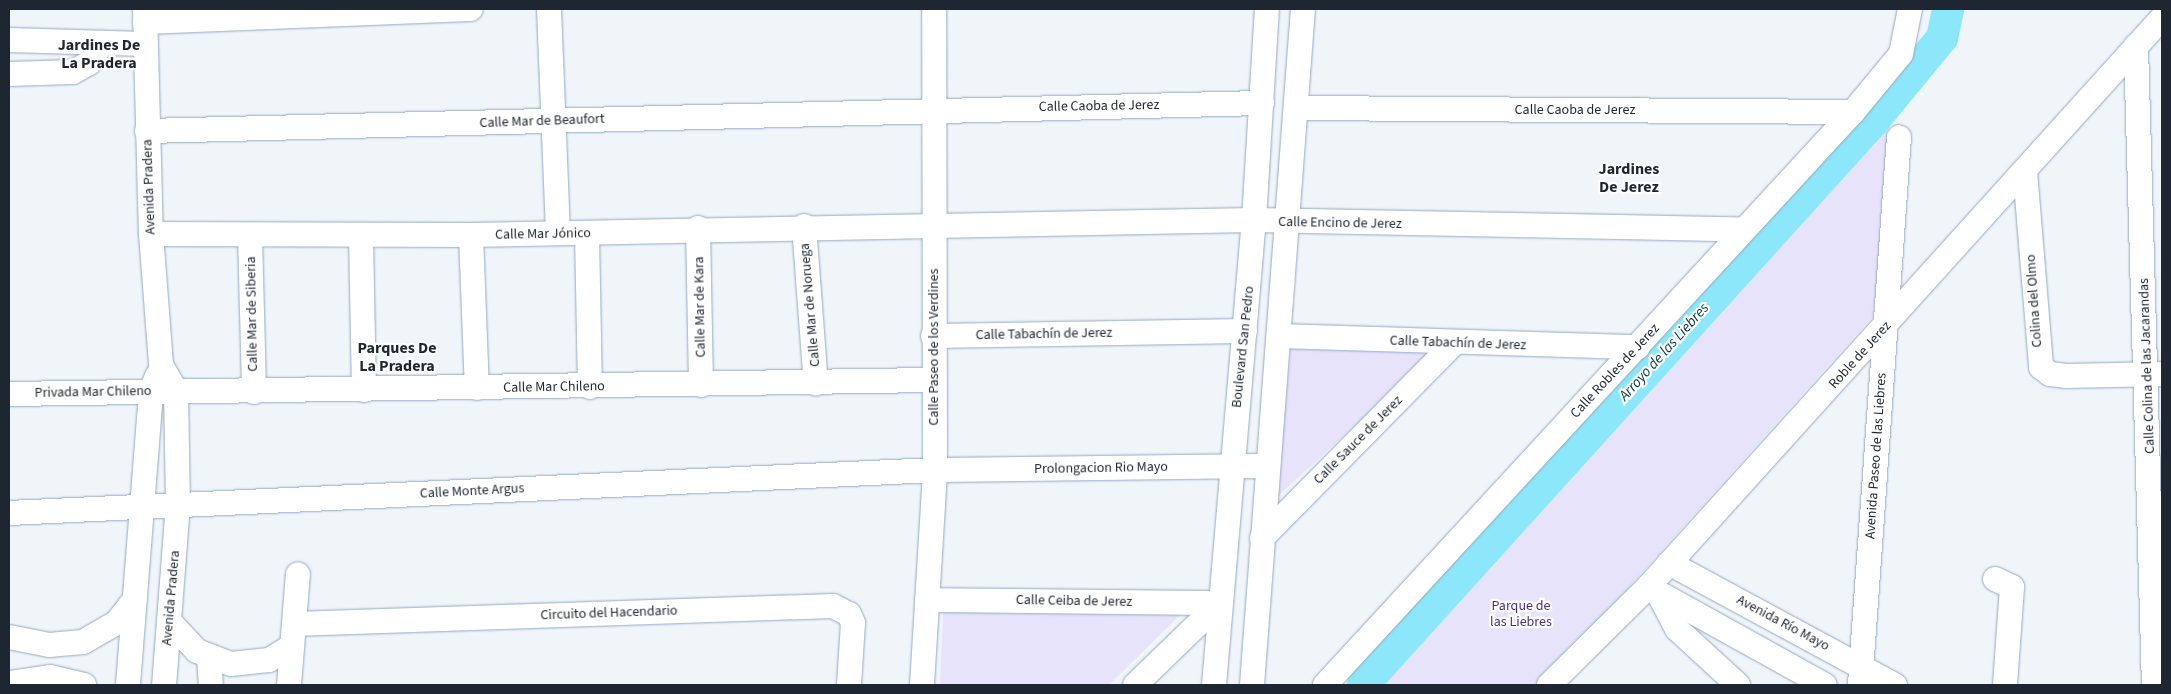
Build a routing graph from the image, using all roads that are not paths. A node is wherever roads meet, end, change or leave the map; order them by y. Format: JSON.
{"nodes":[{"id":1,"x":471,"y":9,"type":"edge"},
{"id":2,"x":550,"y":9,"type":"edge"},
{"id":3,"x":934,"y":9,"type":"edge"},
{"id":4,"x":1267,"y":9,"type":"edge"},
{"id":5,"x":1304,"y":9,"type":"edge"},
{"id":6,"x":1910,"y":9,"type":"edge"},
{"id":7,"x":2162,"y":18,"type":"edge"},
{"id":8,"x":144,"y":25,"type":"edge"},
{"id":9,"x":9,"y":40,"type":"edge"},
{"id":10,"x":102,"y":44,"type":"junction"},
{"id":11,"x":2136,"y":46,"type":"junction"},
{"id":12,"x":9,"y":74,"type":"edge"},
{"id":13,"x":1262,"y":103,"type":"junction"},
{"id":14,"x":936,"y":108,"type":"junction"},
{"id":15,"x":1298,"y":108,"type":"junction"},
{"id":16,"x":1853,"y":112,"type":"junction"},
{"id":17,"x":553,"y":121,"type":"junction"},
{"id":18,"x":148,"y":130,"type":"junction"},
{"id":19,"x":1899,"y":137,"type":"dead end"},
{"id":20,"x":2025,"y":171,"type":"junction"},
{"id":21,"x":1254,"y":220,"type":"junction"},
{"id":22,"x":935,"y":223,"type":"junction"},
{"id":23,"x":1290,"y":223,"type":"junction"},
{"id":24,"x":804,"y":226,"type":"junction"},
{"id":25,"x":698,"y":228,"type":"junction"},
{"id":26,"x":1744,"y":229,"type":"junction"},
{"id":27,"x":558,"y":232,"type":"junction"},
{"id":28,"x":151,"y":234,"type":"junction"},
{"id":29,"x":587,"y":234,"type":"junction"},
{"id":30,"x":470,"y":235,"type":"junction"},
{"id":31,"x":250,"y":236,"type":"junction"},
{"id":32,"x":361,"y":236,"type":"junction"},
{"id":33,"x":1885,"y":328,"type":"junction"},
{"id":34,"x":1245,"y":331,"type":"junction"},
{"id":35,"x":933,"y":336,"type":"junction"},
{"id":36,"x":1279,"y":336,"type":"junction"},
{"id":37,"x":1454,"y":343,"type":"junction"},
{"id":38,"x":1638,"y":347,"type":"junction"},
{"id":39,"x":162,"y":365,"type":"junction"},
{"id":40,"x":2155,"y":374,"type":"edge"},
{"id":41,"x":932,"y":380,"type":"junction"},
{"id":42,"x":816,"y":384,"type":"junction"},
{"id":43,"x":702,"y":385,"type":"junction"},
{"id":44,"x":590,"y":387,"type":"junction"},
{"id":45,"x":477,"y":388,"type":"junction"},
{"id":46,"x":151,"y":390,"type":"junction"},
{"id":47,"x":364,"y":390,"type":"junction"},
{"id":48,"x":176,"y":391,"type":"junction"},
{"id":49,"x":254,"y":392,"type":"junction"},
{"id":50,"x":9,"y":394,"type":"edge"},
{"id":51,"x":1231,"y":466,"type":"junction"},
{"id":52,"x":1267,"y":466,"type":"junction"},
{"id":53,"x":935,"y":470,"type":"junction"},
{"id":54,"x":178,"y":504,"type":"junction"},
{"id":55,"x":142,"y":506,"type":"junction"},
{"id":56,"x":9,"y":513,"type":"edge"},
{"id":57,"x":1262,"y":538,"type":"junction"},
{"id":58,"x":1669,"y":563,"type":"junction"},
{"id":59,"x":298,"y":574,"type":"dead end"},
{"id":60,"x":1995,"y":579,"type":"dead end"},
{"id":61,"x":1653,"y":590,"type":"junction"},
{"id":62,"x":135,"y":599,"type":"junction"},
{"id":63,"x":927,"y":600,"type":"junction"},
{"id":64,"x":1220,"y":603,"type":"junction"},
{"id":65,"x":169,"y":621,"type":"junction"},
{"id":66,"x":293,"y":635,"type":"junction"},
{"id":67,"x":9,"y":636,"type":"edge"},
{"id":68,"x":83,"y":642,"type":"junction"},
{"id":69,"x":209,"y":658,"type":"junction"},
{"id":70,"x":1861,"y":675,"type":"edge"},
{"id":71,"x":9,"y":683,"type":"edge"},
{"id":72,"x":82,"y":684,"type":"edge"},
{"id":73,"x":128,"y":685,"type":"edge"},
{"id":74,"x":164,"y":685,"type":"edge"},
{"id":75,"x":211,"y":685,"type":"edge"},
{"id":76,"x":289,"y":685,"type":"edge"},
{"id":77,"x":849,"y":685,"type":"edge"},
{"id":78,"x":922,"y":685,"type":"edge"},
{"id":79,"x":1135,"y":685,"type":"edge"},
{"id":80,"x":1214,"y":685,"type":"edge"},
{"id":81,"x":1252,"y":685,"type":"edge"},
{"id":82,"x":1325,"y":685,"type":"edge"},
{"id":83,"x":1551,"y":685,"type":"edge"},
{"id":84,"x":1738,"y":685,"type":"edge"},
{"id":85,"x":1825,"y":685,"type":"edge"},
{"id":86,"x":1895,"y":685,"type":"edge"},
{"id":87,"x":2005,"y":685,"type":"edge"},
{"id":88,"x":2154,"y":685,"type":"edge"}],
"edges":[{"from":1,"to":8,"type":"street"},
{"from":2,"to":17,"type":"street"},
{"from":3,"to":14,"type":"street","name":"Calle Paseo de los Verdines"},
{"from":4,"to":13,"type":"street","name":"Boulevard San Pedro"},
{"from":5,"to":15,"type":"street"},
{"from":6,"to":16,"type":"street","name":"Calle Robles de Jerez"},
{"from":7,"to":11,"type":"street","name":"Roble de Jerez"},
{"from":8,"to":10,"type":"street"},
{"from":8,"to":18,"type":"street","name":"Avenida Pradera"},
{"from":9,"to":10,"type":"street"},
{"from":10,"to":12,"type":"street"},
{"from":11,"to":20,"type":"street","name":"Roble de Jerez"},
{"from":11,"to":40,"type":"street","name":"Calle Colina de las Jacarandas"},
{"from":13,"to":14,"type":"street","name":"Calle Caoba de Jerez"},
{"from":13,"to":21,"type":"street","name":"Boulevard San Pedro"},
{"from":14,"to":17,"type":"street","name":"Calle Mar de Beaufort"},
{"from":14,"to":22,"type":"street","name":"Calle Paseo de los Verdines"},
{"from":15,"to":16,"type":"street","name":"Calle Caoba de Jerez"},
{"from":15,"to":23,"type":"street"},
{"from":16,"to":26,"type":"street","name":"Calle Robles de Jerez"},
{"from":17,"to":18,"type":"street","name":"Calle Mar de Beaufort"},
{"from":17,"to":27,"type":"street"},
{"from":18,"to":28,"type":"street","name":"Avenida Pradera"},
{"from":19,"to":33,"type":"street","name":"Avenida Paseo de las Liebres"},
{"from":20,"to":33,"type":"street","name":"Roble de Jerez"},
{"from":20,"to":40,"type":"street","name":"Colina del Olmo"},
{"from":21,"to":22,"type":"street","name":"Calle Encino de Jerez"},
{"from":21,"to":23,"type":"street","name":"Calle Encino de Jerez"},
{"from":21,"to":34,"type":"street","name":"Boulevard San Pedro"},
{"from":22,"to":24,"type":"street","name":"Calle Mar Jónico"},
{"from":22,"to":35,"type":"street","name":"Calle Paseo de los Verdines"},
{"from":23,"to":26,"type":"street","name":"Calle Encino de Jerez"},
{"from":23,"to":36,"type":"street"},
{"from":24,"to":25,"type":"street","name":"Calle Mar Jónico"},
{"from":24,"to":42,"type":"street","name":"Calle Mar de Noruega"},
{"from":25,"to":29,"type":"street","name":"Calle Mar Jónico"},
{"from":25,"to":43,"type":"street","name":"Calle Mar de Kara"},
{"from":26,"to":38,"type":"street","name":"Calle Robles de Jerez"},
{"from":27,"to":29,"type":"street","name":"Calle Mar Jónico"},
{"from":27,"to":30,"type":"street","name":"Calle Mar Jónico"},
{"from":28,"to":31,"type":"street","name":"Calle Mar Jónico"},
{"from":28,"to":39,"type":"street","name":"Avenida Pradera"},
{"from":29,"to":44,"type":"street"},
{"from":30,"to":32,"type":"street","name":"Calle Mar Jónico"},
{"from":30,"to":45,"type":"street"},
{"from":31,"to":32,"type":"street","name":"Calle Mar Jónico"},
{"from":31,"to":49,"type":"street","name":"Calle Mar de Siberia"},
{"from":32,"to":47,"type":"street"},
{"from":33,"to":58,"type":"street","name":"Roble de Jerez"},
{"from":33,"to":70,"type":"street","name":"Avenida Paseo de las Liebres"},
{"from":34,"to":35,"type":"street","name":"Calle Tabachín de Jerez"},
{"from":34,"to":51,"type":"street","name":"Boulevard San Pedro"},
{"from":35,"to":41,"type":"street","name":"Calle Paseo de los Verdines"},
{"from":36,"to":37,"type":"street","name":"Calle Tabachín de Jerez"},
{"from":36,"to":52,"type":"street"},
{"from":37,"to":38,"type":"street","name":"Calle Tabachín de Jerez"},
{"from":37,"to":57,"type":"street","name":"Calle Sauce de Jerez"},
{"from":38,"to":82,"type":"street","name":"Calle Robles de Jerez"},
{"from":39,"to":46,"type":"street","name":"Avenida Pradera"},
{"from":39,"to":48,"type":"street","name":"Avenida Pradera"},
{"from":40,"to":88,"type":"street","name":"Calle Colina de las Jacarandas"},
{"from":41,"to":42,"type":"street","name":"Calle Mar Chileno"},
{"from":41,"to":53,"type":"street","name":"Calle Paseo de los Verdines"},
{"from":42,"to":43,"type":"street","name":"Calle Mar Chileno"},
{"from":43,"to":44,"type":"street","name":"Calle Mar Chileno"},
{"from":44,"to":45,"type":"street","name":"Calle Mar Chileno"},
{"from":45,"to":47,"type":"street","name":"Calle Mar Chileno"},
{"from":46,"to":48,"type":"street","name":"Privada Mar Chileno"},
{"from":46,"to":50,"type":"street","name":"Privada Mar Chileno"},
{"from":46,"to":55,"type":"street","name":"Avenida Pradera"},
{"from":47,"to":49,"type":"street","name":"Calle Mar Chileno"},
{"from":48,"to":49,"type":"street","name":"Calle Mar Chileno"},
{"from":48,"to":54,"type":"street","name":"Avenida Pradera"},
{"from":51,"to":52,"type":"street","name":"Prolongacion Rio Mayo"},
{"from":51,"to":53,"type":"street","name":"Prolongacion Rio Mayo"},
{"from":51,"to":64,"type":"street","name":"Boulevard San Pedro"},
{"from":52,"to":57,"type":"street"},
{"from":53,"to":54,"type":"street","name":"Calle Monte Argus"},
{"from":53,"to":63,"type":"street","name":"Calle Paseo de los Verdines"},
{"from":54,"to":55,"type":"street","name":"Calle Monte Argus"},
{"from":54,"to":65,"type":"street","name":"Avenida Pradera"},
{"from":55,"to":56,"type":"street","name":"Calle Monte Argus"},
{"from":55,"to":62,"type":"street","name":"Avenida Pradera"},
{"from":57,"to":81,"type":"street"},
{"from":58,"to":61,"type":"street","name":"Roble de Jerez"},
{"from":58,"to":70,"type":"street","name":"Avenida Río Mayo"},
{"from":59,"to":66,"type":"street"},
{"from":60,"to":87,"type":"street"},
{"from":61,"to":83,"type":"street","name":"Roble de Jerez"},
{"from":61,"to":84,"type":"street"},
{"from":61,"to":85,"type":"street"},
{"from":62,"to":68,"type":"street"},
{"from":62,"to":73,"type":"street","name":"Avenida Pradera"},
{"from":63,"to":64,"type":"street","name":"Calle Ceiba de Jerez"},
{"from":63,"to":78,"type":"street","name":"Calle Paseo de los Verdines"},
{"from":64,"to":79,"type":"street"},
{"from":64,"to":80,"type":"street","name":"Boulevard San Pedro"},
{"from":65,"to":69,"type":"street","name":"Circuito del Hacendario"},
{"from":65,"to":74,"type":"street","name":"Avenida Pradera"},
{"from":66,"to":69,"type":"street","name":"Circuito del Hacendario"},
{"from":66,"to":76,"type":"street"},
{"from":66,"to":77,"type":"street","name":"Circuito del Hacendario"},
{"from":67,"to":68,"type":"street"},
{"from":68,"to":72,"type":"street"},
{"from":69,"to":75,"type":"street"},
{"from":70,"to":86,"type":"street","name":"Avenida Río Mayo"},
{"from":71,"to":72,"type":"street"}]}
